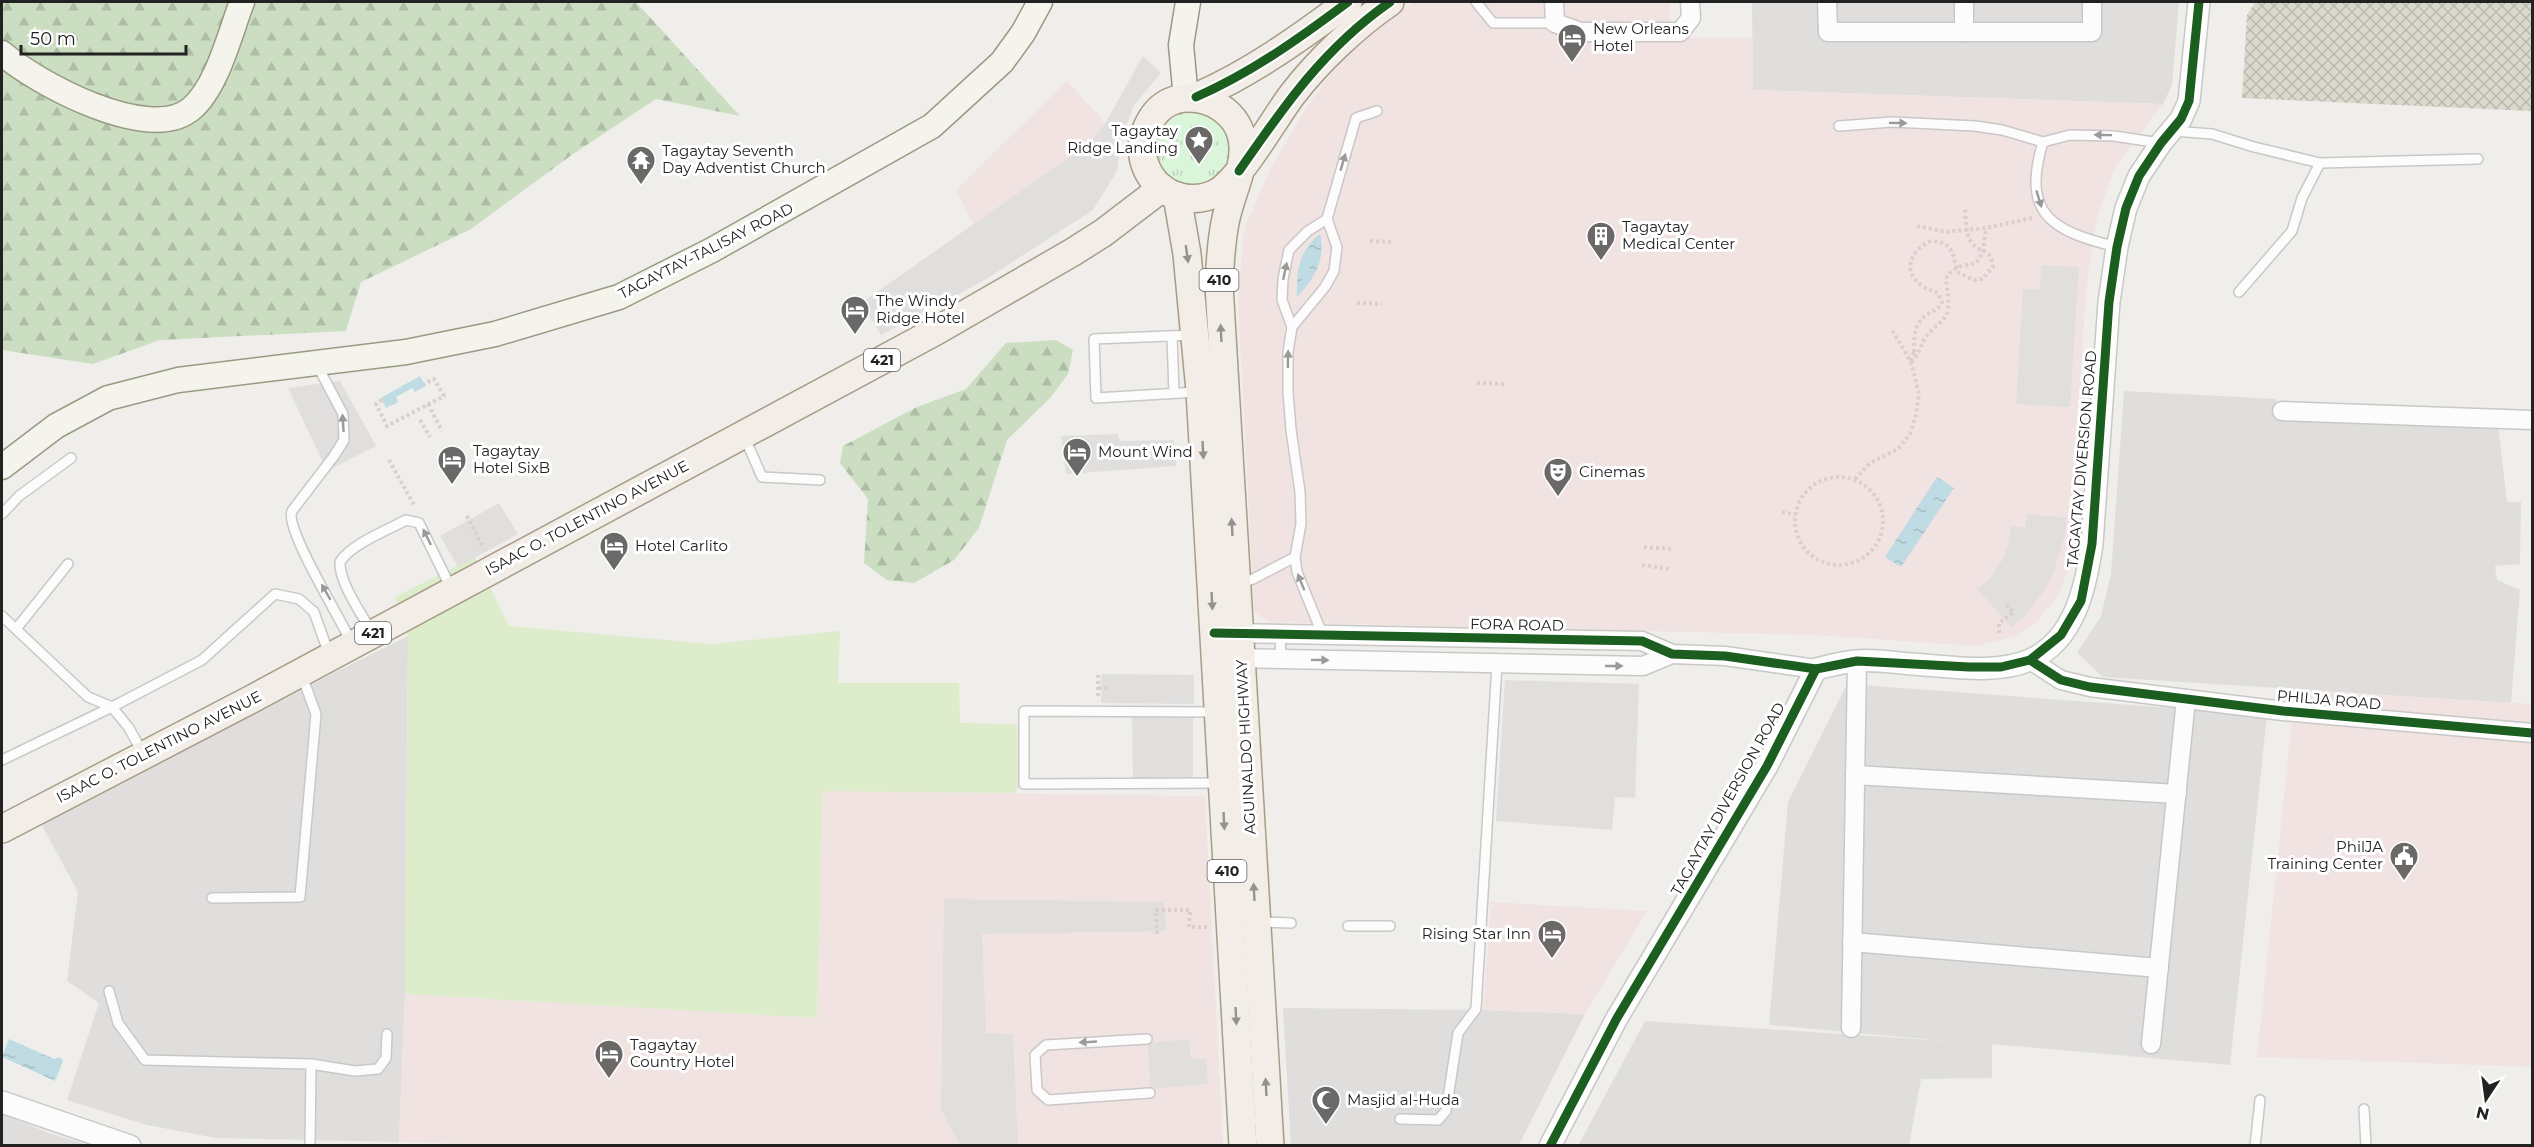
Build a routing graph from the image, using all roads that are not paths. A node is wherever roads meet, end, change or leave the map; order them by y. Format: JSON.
{"nodes":[{"id":1,"x":242,"y":2,"type":"edge"},
{"id":2,"x":1040,"y":2,"type":"edge"},
{"id":3,"x":1188,"y":2,"type":"edge"},
{"id":4,"x":1348,"y":2,"type":"edge"},
{"id":5,"x":1390,"y":2,"type":"edge"},
{"id":6,"x":1476,"y":2,"type":"edge"},
{"id":7,"x":1554,"y":2,"type":"edge"},
{"id":8,"x":1690,"y":2,"type":"edge"},
{"id":9,"x":1827,"y":2,"type":"edge"},
{"id":10,"x":1964,"y":2,"type":"edge"},
{"id":11,"x":2092,"y":2,"type":"edge"},
{"id":12,"x":2199,"y":2,"type":"edge"},
{"id":13,"x":1555,"y":23,"type":"junction"},
{"id":14,"x":1964,"y":32,"type":"junction"},
{"id":15,"x":2,"y":53,"type":"edge"},
{"id":16,"x":1191,"y":98,"type":"junction"},
{"id":17,"x":1377,"y":111,"type":"dead end"},
{"id":18,"x":1839,"y":126,"type":"dead end"},
{"id":19,"x":2167,"y":137,"type":"junction"},
{"id":20,"x":2043,"y":142,"type":"junction"},
{"id":21,"x":2478,"y":159,"type":"dead end"},
{"id":22,"x":2320,"y":163,"type":"junction"},
{"id":23,"x":1239,"y":171,"type":"junction"},
{"id":24,"x":1170,"y":192,"type":"junction"},
{"id":25,"x":1327,"y":219,"type":"junction"},
{"id":26,"x":2117,"y":247,"type":"junction"},
{"id":27,"x":2239,"y":292,"type":"dead end"},
{"id":28,"x":1292,"y":327,"type":"junction"},
{"id":29,"x":1184,"y":336,"type":"junction"},
{"id":30,"x":316,"y":364,"type":"junction"},
{"id":31,"x":1187,"y":392,"type":"junction"},
{"id":32,"x":2282,"y":411,"type":"dead end"},
{"id":33,"x":2532,"y":420,"type":"edge"},
{"id":34,"x":743,"y":434,"type":"junction"},
{"id":35,"x":71,"y":458,"type":"dead end"},
{"id":36,"x":2,"y":467,"type":"edge"},
{"id":37,"x":819,"y":480,"type":"dead end"},
{"id":38,"x":2,"y":514,"type":"edge"},
{"id":39,"x":1295,"y":557,"type":"junction"},
{"id":40,"x":68,"y":564,"type":"dead end"},
{"id":41,"x":1236,"y":585,"type":"junction"},
{"id":42,"x":452,"y":590,"type":"junction"},
{"id":43,"x":2,"y":616,"type":"edge"},
{"id":44,"x":16,"y":629,"type":"junction"},
{"id":45,"x":1280,"y":635,"type":"junction"},
{"id":46,"x":1323,"y":636,"type":"junction"},
{"id":47,"x":351,"y":644,"type":"junction"},
{"id":48,"x":1227,"y":646,"type":"junction"},
{"id":49,"x":1672,"y":654,"type":"junction"},
{"id":50,"x":1281,"y":659,"type":"junction"},
{"id":51,"x":2030,"y":660,"type":"junction"},
{"id":52,"x":1857,"y":661,"type":"junction"},
{"id":53,"x":1497,"y":664,"type":"junction"},
{"id":54,"x":1816,"y":669,"type":"junction"},
{"id":55,"x":301,"y":673,"type":"junction"},
{"id":56,"x":2186,"y":699,"type":"junction"},
{"id":57,"x":112,"y":707,"type":"junction"},
{"id":58,"x":1218,"y":712,"type":"junction"},
{"id":59,"x":2532,"y":733,"type":"edge"},
{"id":60,"x":143,"y":754,"type":"junction"},
{"id":61,"x":2,"y":760,"type":"edge"},
{"id":62,"x":1855,"y":775,"type":"junction"},
{"id":63,"x":1222,"y":783,"type":"junction"},
{"id":64,"x":2177,"y":794,"type":"junction"},
{"id":65,"x":2,"y":829,"type":"edge"},
{"id":66,"x":212,"y":898,"type":"dead end"},
{"id":67,"x":1255,"y":922,"type":"junction"},
{"id":68,"x":1291,"y":923,"type":"dead end"},
{"id":69,"x":1348,"y":926,"type":"dead end"},
{"id":70,"x":1390,"y":926,"type":"dead end"},
{"id":71,"x":1852,"y":942,"type":"junction"},
{"id":72,"x":2159,"y":968,"type":"junction"},
{"id":73,"x":109,"y":991,"type":"dead end"},
{"id":74,"x":1851,"y":1028,"type":"dead end"},
{"id":75,"x":387,"y":1034,"type":"dead end"},
{"id":76,"x":1147,"y":1039,"type":"dead end"},
{"id":77,"x":2151,"y":1044,"type":"dead end"},
{"id":78,"x":312,"y":1064,"type":"junction"},
{"id":79,"x":1150,"y":1093,"type":"dead end"},
{"id":80,"x":2260,"y":1100,"type":"dead end"},
{"id":81,"x":2,"y":1102,"type":"edge"},
{"id":82,"x":2364,"y":1109,"type":"dead end"},
{"id":83,"x":1400,"y":1119,"type":"dead end"},
{"id":84,"x":123,"y":1144,"type":"edge"},
{"id":85,"x":310,"y":1146,"type":"edge"},
{"id":86,"x":1243,"y":1146,"type":"edge"},
{"id":87,"x":1270,"y":1146,"type":"edge"},
{"id":88,"x":1550,"y":1146,"type":"edge"},
{"id":89,"x":2255,"y":1146,"type":"edge"},
{"id":90,"x":2366,"y":1146,"type":"edge"}],
"edges":[{"from":1,"to":15,"type":"main road"},
{"from":2,"to":30,"type":"main road","name":"TAGAYTAY-TALISAY ROAD"},
{"from":3,"to":16,"type":"main road"},
{"from":4,"to":16,"type":"main road","number":"410"},
{"from":5,"to":23,"type":"main road","number":"410"},
{"from":6,"to":13,"type":"lane"},
{"from":7,"to":13,"type":"street"},
{"from":8,"to":13,"type":"street"},
{"from":9,"to":14,"type":"street"},
{"from":10,"to":14,"type":"street"},
{"from":11,"to":14,"type":"street"},
{"from":12,"to":19,"type":"street","name":"TAGAYTAY DIVERSION ROAD"},
{"from":16,"to":23,"type":"main road","number":"410"},
{"from":16,"to":24,"type":"main road","number":"410"},
{"from":25,"to":17,"type":"lane","one_way":true},
{"from":18,"to":20,"type":"lane","one_way":true},
{"from":19,"to":20,"type":"lane","one_way":true},
{"from":19,"to":22,"type":"lane"},
{"from":19,"to":26,"type":"street","name":"TAGAYTAY DIVERSION ROAD"},
{"from":20,"to":26,"type":"lane","one_way":true},
{"from":21,"to":22,"type":"lane"},
{"from":22,"to":27,"type":"lane"},
{"from":23,"to":24,"type":"main road","number":"410"},
{"from":41,"to":23,"type":"main road","name":"AGUINALDO HIGHWAY","number":"410","one_way":true},
{"from":24,"to":29,"type":"main road","name":"AGUINALDO HIGHWAY","number":"410","one_way":true},
{"from":24,"to":34,"type":"main road","name":"ISAAC O. TOLENTINO AVENUE","number":"421"},
{"from":25,"to":28,"type":"lane"},
{"from":28,"to":25,"type":"lane","one_way":true},
{"from":26,"to":51,"type":"street","name":"TAGAYTAY DIVERSION ROAD"},
{"from":39,"to":28,"type":"lane","one_way":true},
{"from":29,"to":31,"type":"main road","name":"AGUINALDO HIGHWAY","number":"410"},
{"from":29,"to":31,"type":"lane"},
{"from":30,"to":36,"type":"main road","name":"TAGAYTAY-TALISAY ROAD"},
{"from":47,"to":30,"type":"lane","one_way":true},
{"from":31,"to":48,"type":"main road","name":"AGUINALDO HIGHWAY","number":"410","one_way":true},
{"from":32,"to":33,"type":"street"},
{"from":34,"to":37,"type":"lane"},
{"from":34,"to":42,"type":"main road","name":"ISAAC O. TOLENTINO AVENUE","number":"421"},
{"from":35,"to":38,"type":"lane"},
{"from":39,"to":41,"type":"lane"},
{"from":46,"to":39,"type":"lane","one_way":true},
{"from":40,"to":44,"type":"lane"},
{"from":41,"to":48,"type":"main road","name":"AGUINALDO HIGHWAY","number":"410"},
{"from":42,"to":47,"type":"main road","name":"ISAAC O. TOLENTINO AVENUE","number":"421"},
{"from":42,"to":47,"type":"lane","one_way":true},
{"from":43,"to":44,"type":"lane"},
{"from":44,"to":57,"type":"lane"},
{"from":45,"to":46,"type":"street","name":"FORA ROAD"},
{"from":45,"to":48,"type":"street","name":"FORA ROAD"},
{"from":45,"to":50,"type":"lane"},
{"from":46,"to":49,"type":"street","name":"FORA ROAD"},
{"from":47,"to":55,"type":"main road","name":"ISAAC O. TOLENTINO AVENUE","number":"421"},
{"from":47,"to":57,"type":"lane"},
{"from":48,"to":50,"type":"street","name":"FORA ROAD"},
{"from":48,"to":58,"type":"main road","name":"AGUINALDO HIGHWAY","number":"410"},
{"from":67,"to":48,"type":"main road","name":"AGUINALDO HIGHWAY","number":"410","one_way":true},
{"from":53,"to":49,"type":"street","name":"FORA ROAD","one_way":true},
{"from":49,"to":54,"type":"street","name":"FORA ROAD"},
{"from":50,"to":53,"type":"street","name":"FORA ROAD","one_way":true},
{"from":51,"to":52,"type":"street","name":"TAGAYTAY DIVERSION ROAD"},
{"from":51,"to":56,"type":"street","name":"PHILJA ROAD"},
{"from":52,"to":54,"type":"street","name":"TAGAYTAY DIVERSION ROAD"},
{"from":52,"to":62,"type":"street"},
{"from":53,"to":83,"type":"lane"},
{"from":54,"to":88,"type":"street","name":"TAGAYTAY DIVERSION ROAD"},
{"from":55,"to":60,"type":"main road","name":"ISAAC O. TOLENTINO AVENUE","number":"421"},
{"from":55,"to":66,"type":"lane"},
{"from":56,"to":59,"type":"street","name":"PHILJA ROAD"},
{"from":56,"to":64,"type":"street"},
{"from":57,"to":60,"type":"lane"},
{"from":57,"to":61,"type":"lane"},
{"from":58,"to":63,"type":"main road","name":"AGUINALDO HIGHWAY","number":"410"},
{"from":58,"to":63,"type":"lane"},
{"from":60,"to":65,"type":"main road","name":"ISAAC O. TOLENTINO AVENUE","number":"421"},
{"from":62,"to":64,"type":"street"},
{"from":62,"to":71,"type":"street"},
{"from":63,"to":86,"type":"main road","name":"AGUINALDO HIGHWAY","number":"410","one_way":true},
{"from":64,"to":72,"type":"street"},
{"from":67,"to":68,"type":"lane"},
{"from":87,"to":67,"type":"main road","name":"AGUINALDO HIGHWAY","number":"410","one_way":true},
{"from":69,"to":70,"type":"lane"},
{"from":71,"to":72,"type":"street"},
{"from":71,"to":74,"type":"street"},
{"from":72,"to":77,"type":"street"},
{"from":73,"to":78,"type":"lane"},
{"from":75,"to":78,"type":"lane"},
{"from":76,"to":79,"type":"lane","one_way":true},
{"from":78,"to":85,"type":"lane"},
{"from":80,"to":89,"type":"lane"},
{"from":81,"to":84,"type":"street"},
{"from":82,"to":90,"type":"lane"}]}
